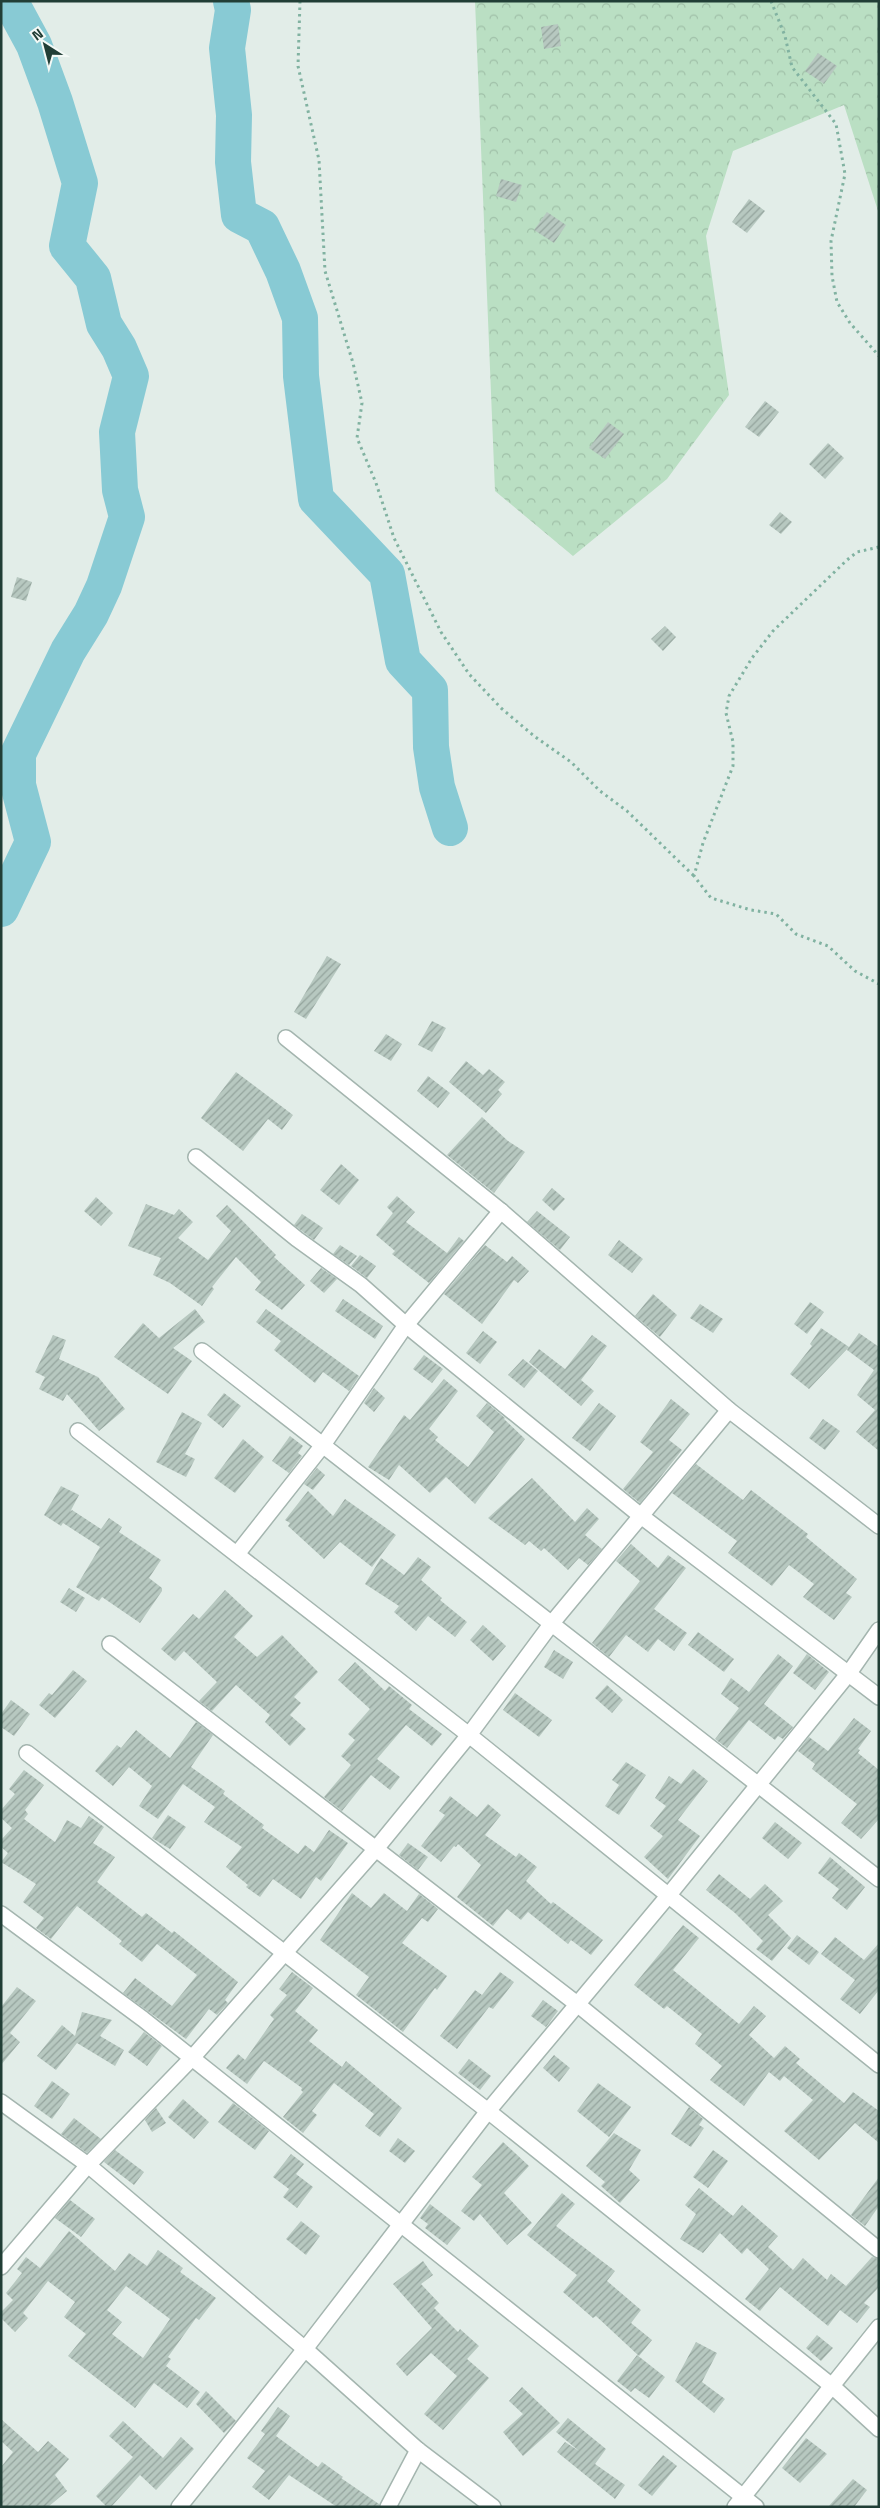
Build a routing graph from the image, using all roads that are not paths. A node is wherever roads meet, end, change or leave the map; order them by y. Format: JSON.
{"nodes":[{"id":1,"x":286,"y":1038,"type":"dead end"},
{"id":2,"x":196,"y":1157,"type":"dead end"},
{"id":3,"x":501,"y":1211,"type":"junction"},
{"id":4,"x":406,"y":1325,"type":"junction"},
{"id":5,"x":202,"y":1351,"type":"dead end"},
{"id":6,"x":728,"y":1410,"type":"junction"},
{"id":7,"x":78,"y":1431,"type":"dead end"},
{"id":8,"x":323,"y":1446,"type":"junction"},
{"id":9,"x":641,"y":1516,"type":"junction"},
{"id":10,"x":879,"y":1526,"type":"edge"},
{"id":11,"x":237,"y":1554,"type":"junction"},
{"id":12,"x":552,"y":1623,"type":"junction"},
{"id":13,"x":879,"y":1630,"type":"edge"},
{"id":14,"x":110,"y":1644,"type":"dead end"},
{"id":15,"x":848,"y":1673,"type":"junction"},
{"id":16,"x":879,"y":1697,"type":"edge"},
{"id":17,"x":469,"y":1734,"type":"junction"},
{"id":18,"x":27,"y":1753,"type":"dead end"},
{"id":19,"x":759,"y":1784,"type":"junction"},
{"id":20,"x":375,"y":1850,"type":"junction"},
{"id":21,"x":879,"y":1879,"type":"edge"},
{"id":22,"x":668,"y":1896,"type":"junction"},
{"id":23,"x":1,"y":1914,"type":"edge"},
{"id":24,"x":284,"y":1951,"type":"junction"},
{"id":25,"x":577,"y":2004,"type":"junction"},
{"id":26,"x":192,"y":2058,"type":"junction"},
{"id":27,"x":879,"y":2065,"type":"edge"},
{"id":28,"x":1,"y":2102,"type":"edge"},
{"id":29,"x":488,"y":2111,"type":"junction"},
{"id":30,"x":88,"y":2164,"type":"junction"},
{"id":31,"x":401,"y":2223,"type":"junction"},
{"id":32,"x":879,"y":2250,"type":"edge"},
{"id":33,"x":1,"y":2268,"type":"edge"},
{"id":34,"x":879,"y":2327,"type":"edge"},
{"id":35,"x":305,"y":2349,"type":"junction"},
{"id":36,"x":832,"y":2386,"type":"junction"},
{"id":37,"x":879,"y":2430,"type":"edge"},
{"id":38,"x":418,"y":2450,"type":"junction"},
{"id":39,"x":739,"y":2502,"type":"edge"},
{"id":40,"x":179,"y":2507,"type":"edge"},
{"id":41,"x":388,"y":2507,"type":"edge"},
{"id":42,"x":492,"y":2507,"type":"edge"},
{"id":43,"x":756,"y":2507,"type":"edge"}],
"edges":[{"from":1,"to":3,"type":"street"},
{"from":2,"to":4,"type":"street"},
{"from":3,"to":4,"type":"street"},
{"from":3,"to":6,"type":"street"},
{"from":4,"to":8,"type":"street"},
{"from":4,"to":9,"type":"street"},
{"from":5,"to":8,"type":"street"},
{"from":6,"to":9,"type":"street"},
{"from":6,"to":10,"type":"street"},
{"from":7,"to":11,"type":"street"},
{"from":8,"to":11,"type":"street"},
{"from":8,"to":12,"type":"street"},
{"from":9,"to":12,"type":"street"},
{"from":9,"to":15,"type":"street"},
{"from":11,"to":17,"type":"street"},
{"from":12,"to":17,"type":"street"},
{"from":12,"to":19,"type":"street"},
{"from":13,"to":15,"type":"street"},
{"from":14,"to":20,"type":"street"},
{"from":15,"to":16,"type":"street"},
{"from":15,"to":19,"type":"street"},
{"from":17,"to":20,"type":"street"},
{"from":17,"to":22,"type":"street"},
{"from":18,"to":24,"type":"street"},
{"from":19,"to":21,"type":"street"},
{"from":19,"to":22,"type":"street"},
{"from":20,"to":24,"type":"street"},
{"from":20,"to":25,"type":"street"},
{"from":22,"to":25,"type":"street"},
{"from":22,"to":27,"type":"street"},
{"from":23,"to":26,"type":"street"},
{"from":24,"to":26,"type":"street"},
{"from":24,"to":29,"type":"street"},
{"from":25,"to":29,"type":"street"},
{"from":25,"to":32,"type":"street"},
{"from":26,"to":30,"type":"street"},
{"from":26,"to":31,"type":"street"},
{"from":28,"to":30,"type":"street"},
{"from":29,"to":31,"type":"street"},
{"from":29,"to":36,"type":"street"},
{"from":30,"to":33,"type":"street"},
{"from":30,"to":35,"type":"street"},
{"from":31,"to":35,"type":"street"},
{"from":31,"to":39,"type":"street"},
{"from":34,"to":36,"type":"street"},
{"from":35,"to":38,"type":"street"},
{"from":35,"to":40,"type":"street"},
{"from":36,"to":37,"type":"street"},
{"from":36,"to":39,"type":"street"},
{"from":38,"to":41,"type":"street"},
{"from":38,"to":42,"type":"street"},
{"from":39,"to":43,"type":"street"}]}
